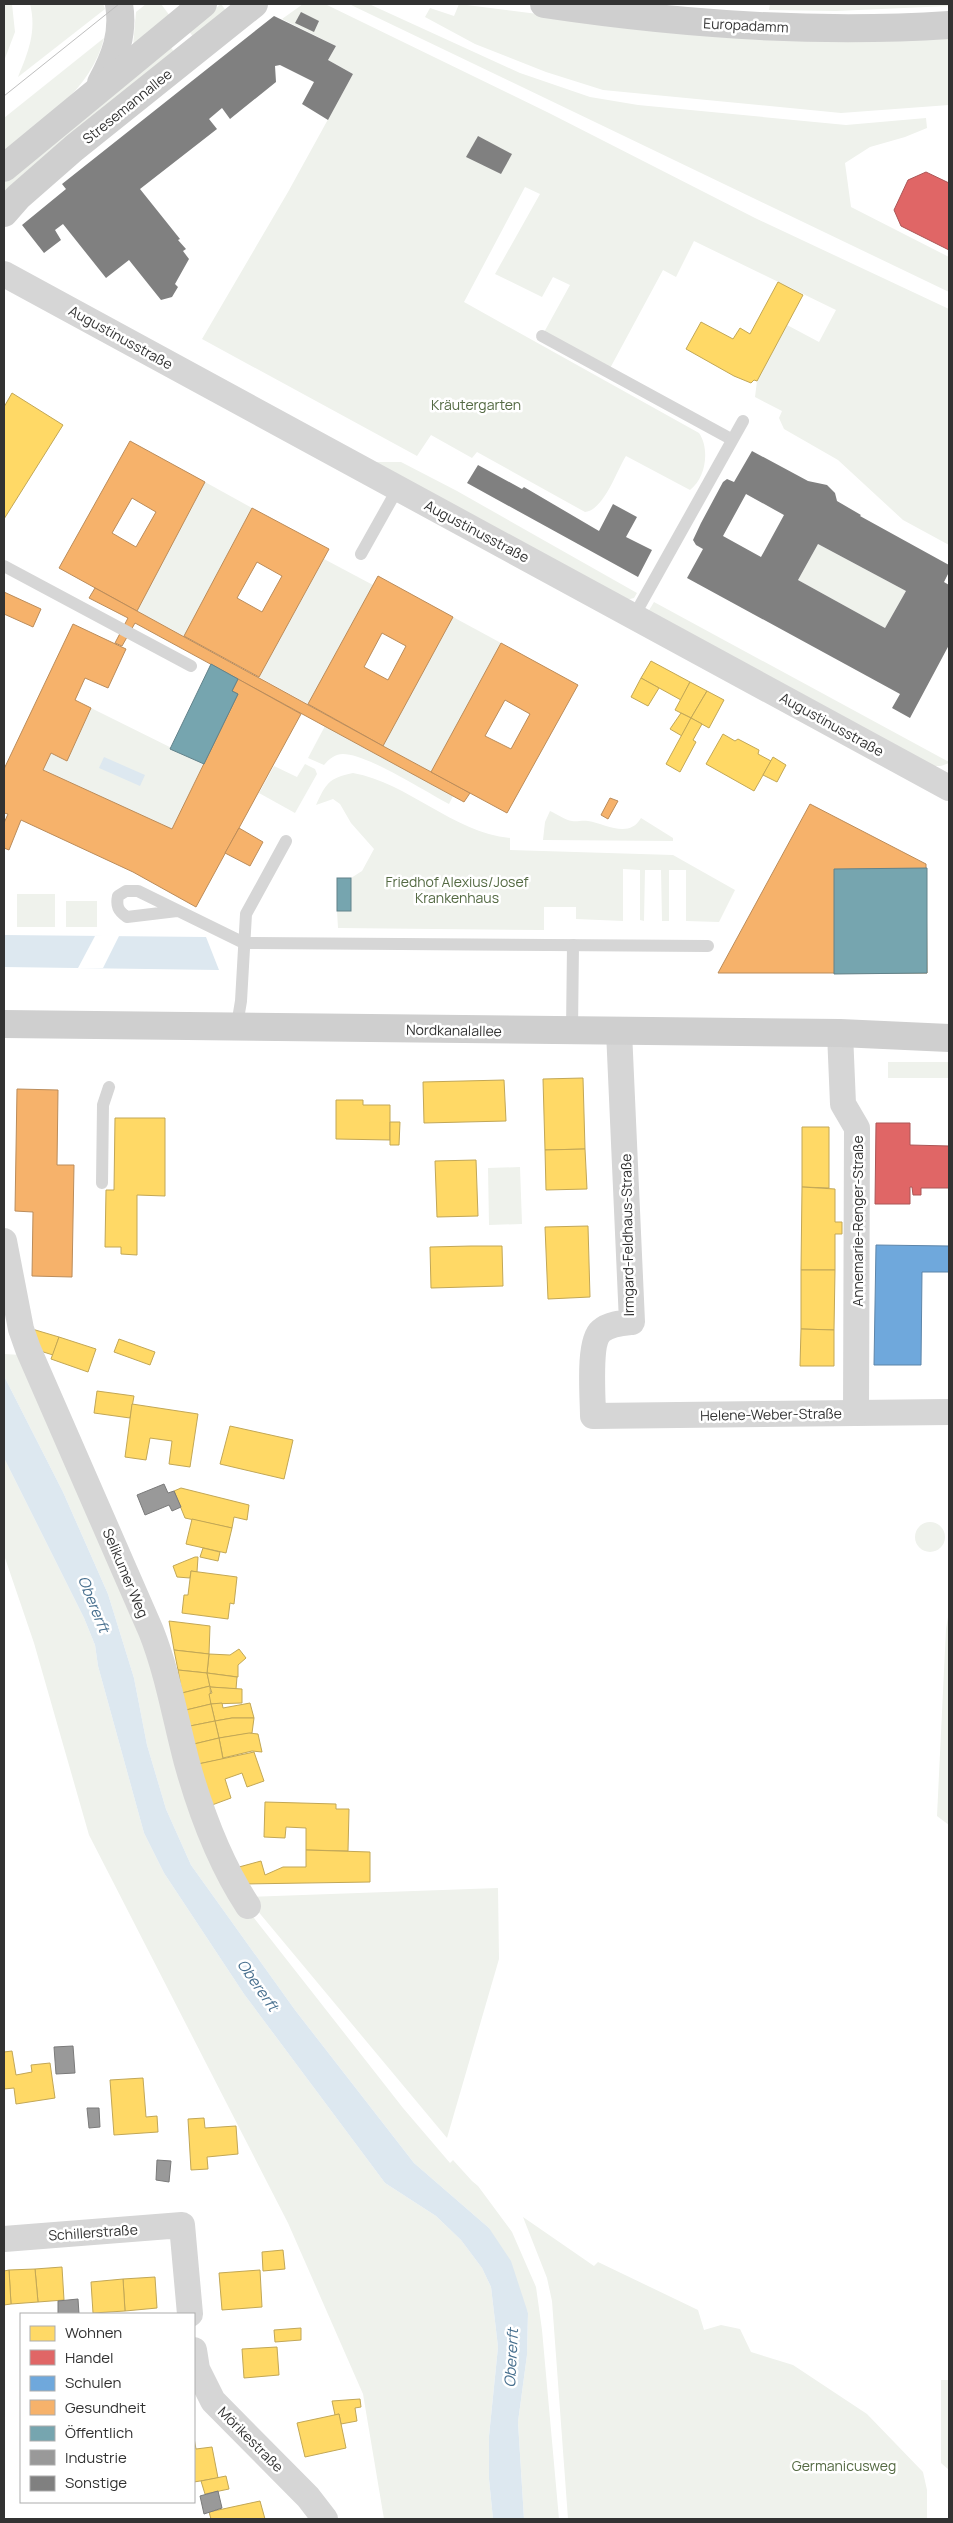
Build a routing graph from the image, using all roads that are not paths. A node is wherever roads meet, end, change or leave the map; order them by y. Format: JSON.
{"nodes":[{"id":1,"x":119,"y":4,"type":"edge"},
{"id":2,"x":203,"y":4,"type":"edge"},
{"id":3,"x":254,"y":4,"type":"edge"},
{"id":4,"x":544,"y":4,"type":"edge"},
{"id":5,"x":647,"y":4,"type":"edge"},
{"id":6,"x":949,"y":13,"type":"edge"},
{"id":7,"x":949,"y":25,"type":"edge"},
{"id":8,"x":96,"y":91,"type":"junction"},
{"id":9,"x":4,"y":168,"type":"edge"},
{"id":10,"x":4,"y":213,"type":"edge"},
{"id":11,"x":4,"y":274,"type":"edge"},
{"id":12,"x":542,"y":336,"type":"dead end"},
{"id":13,"x":742,"y":421,"type":"dead end"},
{"id":14,"x":731,"y":440,"type":"junction"},
{"id":15,"x":398,"y":488,"type":"junction"},
{"id":16,"x":360,"y":554,"type":"dead end"},
{"id":17,"x":4,"y":566,"type":"edge"},
{"id":18,"x":634,"y":616,"type":"junction"},
{"id":19,"x":192,"y":666,"type":"dead end"},
{"id":20,"x":947,"y":784,"type":"edge"},
{"id":21,"x":286,"y":841,"type":"dead end"},
{"id":22,"x":177,"y":911,"type":"dead end"},
{"id":23,"x":244,"y":943,"type":"junction"},
{"id":24,"x":573,"y":945,"type":"junction"},
{"id":25,"x":708,"y":946,"type":"dead end"},
{"id":26,"x":4,"y":1024,"type":"edge"},
{"id":27,"x":949,"y":1024,"type":"edge"},
{"id":28,"x":237,"y":1025,"type":"junction"},
{"id":29,"x":572,"y":1031,"type":"junction"},
{"id":30,"x":619,"y":1031,"type":"junction"},
{"id":31,"x":840,"y":1033,"type":"junction"},
{"id":32,"x":903,"y":1034,"type":"junction"},
{"id":33,"x":949,"y":1038,"type":"edge"},
{"id":34,"x":109,"y":1087,"type":"dead end"},
{"id":35,"x":102,"y":1183,"type":"dead end"},
{"id":36,"x":4,"y":1241,"type":"edge"},
{"id":37,"x":949,"y":1412,"type":"edge"},
{"id":38,"x":856,"y":1413,"type":"junction"},
{"id":39,"x":593,"y":1416,"type":"joint"},
{"id":40,"x":248,"y":1906,"type":"dead end"},
{"id":41,"x":4,"y":2239,"type":"edge"},
{"id":42,"x":190,"y":2313,"type":"edge"},
{"id":43,"x":195,"y":2356,"type":"edge"},
{"id":44,"x":325,"y":2519,"type":"edge"}],
"edges":[{"from":1,"to":8,"type":"main road"},
{"from":2,"to":8,"type":"main road"},
{"from":3,"to":10,"type":"main road","name":"Stresemannallee"},
{"from":4,"to":7,"type":"main road","name":"Europadamm"},
{"from":5,"to":6,"type":"main road","name":"Europadamm"},
{"from":8,"to":9,"type":"main road"},
{"from":11,"to":15,"type":"street","name":"Augustinusstraße"},
{"from":12,"to":14,"type":"lane"},
{"from":13,"to":14,"type":"lane"},
{"from":14,"to":18,"type":"lane"},
{"from":15,"to":16,"type":"lane"},
{"from":15,"to":18,"type":"street","name":"Augustinusstraße"},
{"from":17,"to":19,"type":"lane"},
{"from":18,"to":20,"type":"street","name":"Augustinusstraße"},
{"from":21,"to":23,"type":"lane"},
{"from":22,"to":23,"type":"lane"},
{"from":23,"to":24,"type":"lane"},
{"from":23,"to":28,"type":"lane"},
{"from":24,"to":25,"type":"lane"},
{"from":24,"to":29,"type":"lane"},
{"from":26,"to":28,"type":"main road","name":"Nordkanalallee"},
{"from":27,"to":32,"type":"main road","name":"Nordkanalallee"},
{"from":28,"to":29,"type":"main road","name":"Nordkanalallee"},
{"from":29,"to":30,"type":"main road","name":"Nordkanalallee"},
{"from":30,"to":31,"type":"main road","name":"Nordkanalallee"},
{"from":30,"to":39,"type":"street","name":"Irmgard-Feldhaus-Straße"},
{"from":31,"to":32,"type":"main road","name":"Nordkanalallee"},
{"from":31,"to":38,"type":"street","name":"Annemarie-Renger-Straße"},
{"from":32,"to":33,"type":"main road","name":"Nordkanalallee"},
{"from":34,"to":35,"type":"lane"},
{"from":36,"to":40,"type":"street","name":"Selikumer Weg"},
{"from":37,"to":38,"type":"street","name":"Helene-Weber-Straße"},
{"from":38,"to":39,"type":"street","name":"Helene-Weber-Straße"},
{"from":41,"to":42,"type":"street","name":"Schillerstraße"},
{"from":43,"to":44,"type":"street","name":"Mörikestraße"}]}
